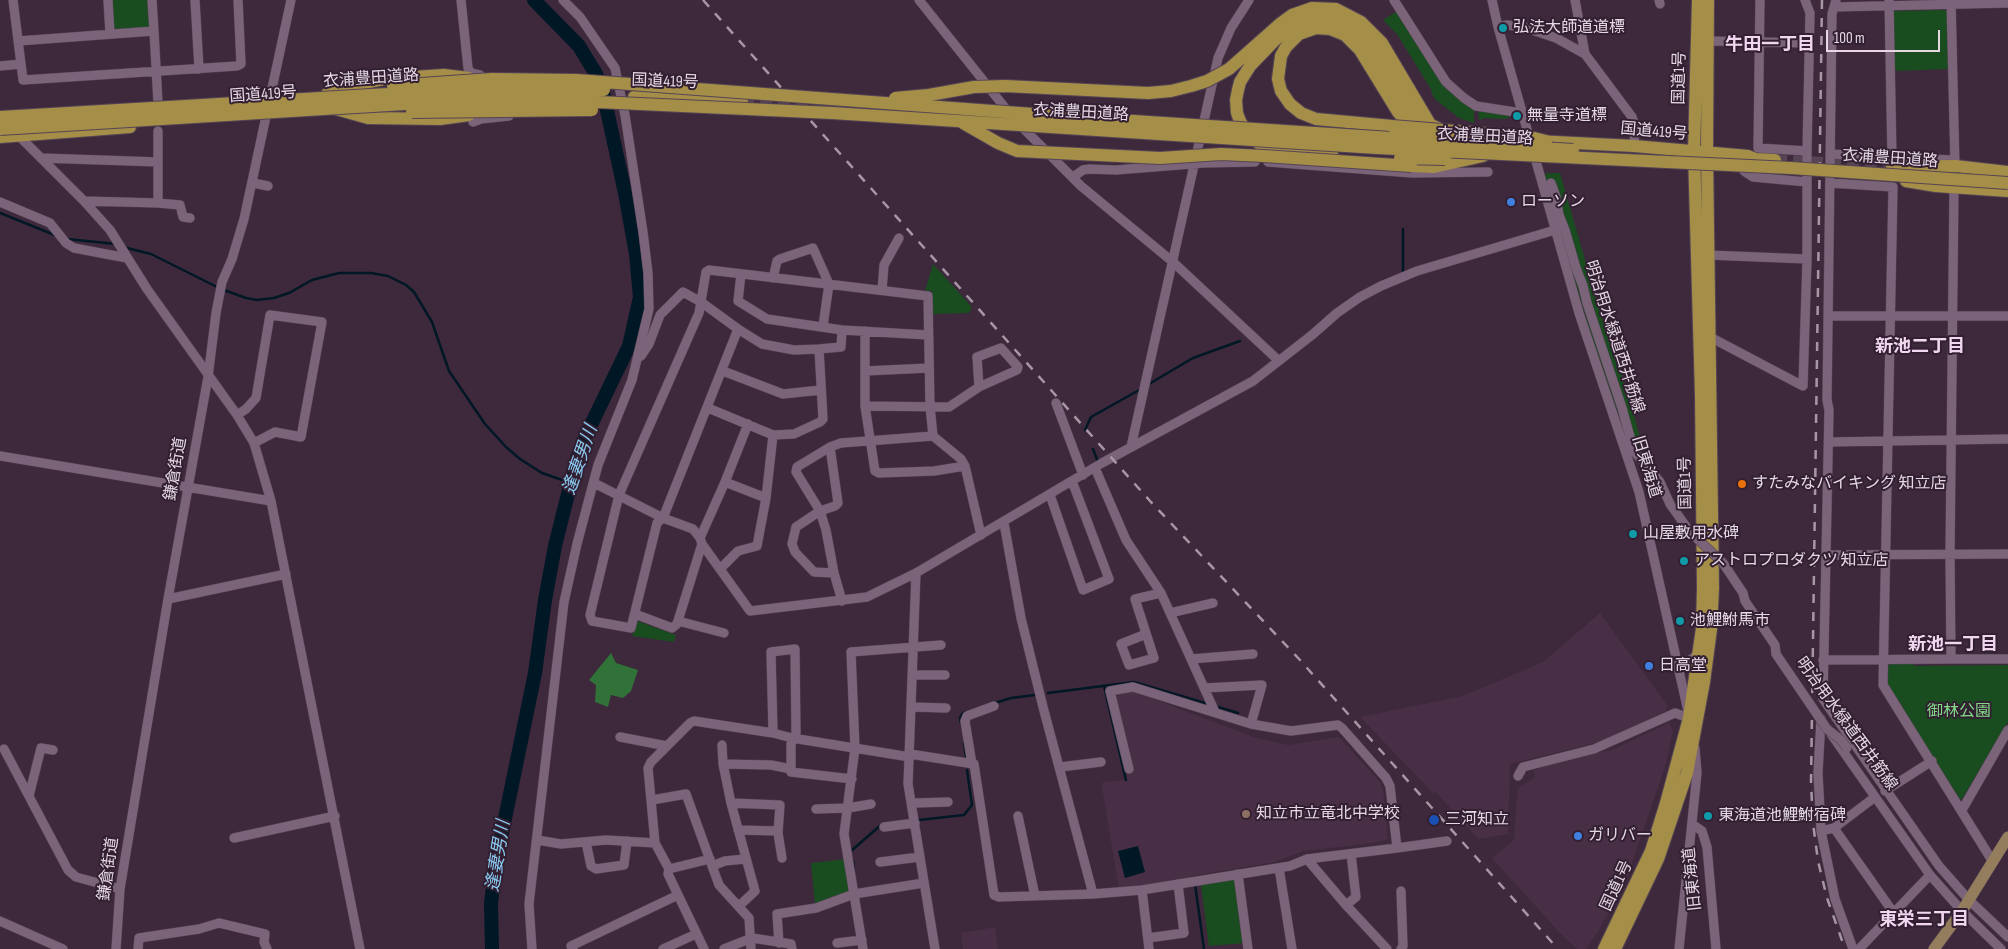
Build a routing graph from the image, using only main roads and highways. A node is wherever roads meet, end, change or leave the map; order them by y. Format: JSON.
{"nodes":[{"id":1,"x":1698,"y":0,"type":"edge"},
{"id":2,"x":1708,"y":0,"type":"edge"},
{"id":3,"x":338,"y":92,"type":"junction"},
{"id":4,"x":556,"y":94,"type":"junction"},
{"id":5,"x":740,"y":101,"type":"junction"},
{"id":6,"x":858,"y":102,"type":"junction"},
{"id":7,"x":267,"y":106,"type":"junction"},
{"id":8,"x":838,"y":108,"type":"tunnel mouth"},
{"id":9,"x":342,"y":110,"type":"junction"},
{"id":10,"x":0,"y":115,"type":"edge"},
{"id":11,"x":1015,"y":120,"type":"road end"},
{"id":12,"x":961,"y":122,"type":"junction"},
{"id":13,"x":1431,"y":126,"type":"junction"},
{"id":14,"x":0,"y":129,"type":"edge"},
{"id":15,"x":0,"y":137,"type":"edge"},
{"id":16,"x":1530,"y":141,"type":"joint"},
{"id":17,"x":1701,"y":152,"type":"junction"},
{"id":18,"x":1585,"y":154,"type":"junction"},
{"id":19,"x":1478,"y":156,"type":"junction"},
{"id":20,"x":1535,"y":159,"type":"joint"},
{"id":21,"x":1892,"y":162,"type":"tunnel mouth"},
{"id":22,"x":1955,"y":163,"type":"junction"},
{"id":23,"x":1702,"y":168,"type":"junction"},
{"id":24,"x":2008,"y":172,"type":"edge"},
{"id":25,"x":2008,"y":177,"type":"edge"},
{"id":26,"x":1892,"y":183,"type":"tunnel mouth"},
{"id":27,"x":2008,"y":183,"type":"edge"},
{"id":28,"x":1954,"y":188,"type":"junction"},
{"id":29,"x":2008,"y":191,"type":"edge"},
{"id":30,"x":1671,"y":805,"type":"junction"},
{"id":31,"x":2008,"y":838,"type":"edge"},
{"id":32,"x":1604,"y":949,"type":"edge"},
{"id":33,"x":1615,"y":949,"type":"edge"},
{"id":34,"x":1934,"y":949,"type":"edge"}],
"edges":[{"from":1,"to":17,"type":"highway","name":"国道1号"},
{"from":2,"to":17,"type":"highway","name":"国道1号"},
{"from":3,"to":4,"type":"highway","name":"国道419号"},
{"from":3,"to":5,"type":"highway","name":"衣浦豊田道路","bridge":true},
{"from":3,"to":7,"type":"highway","name":"国道419号"},
{"from":4,"to":5,"type":"highway","name":"国道419号"},
{"from":4,"to":9,"type":"highway","name":"国道419号"},
{"from":5,"to":6,"type":"highway","name":"衣浦豊田道路","bridge":true},
{"from":5,"to":9,"type":"highway","name":"衣浦豊田道路","bridge":true},
{"from":5,"to":10,"type":"highway","name":"衣浦豊田道路","bridge":true},
{"from":5,"to":12,"type":"highway","name":"衣浦豊田道路","bridge":true},
{"from":5,"to":14,"type":"highway","name":"衣浦豊田道路","bridge":true},
{"from":6,"to":13,"type":"highway","name":"衣浦豊田道路","bridge":true},
{"from":6,"to":18,"type":"highway","name":"衣浦豊田道路","bridge":true},
{"from":7,"to":9,"type":"highway","name":"国道419号"},
{"from":7,"to":10,"type":"highway","name":"国道419号"},
{"from":7,"to":15,"type":"highway","name":"国道419号"},
{"from":8,"to":11,"type":"highway"},
{"from":12,"to":18,"type":"highway","name":"衣浦豊田道路","bridge":true},
{"from":12,"to":19,"type":"highway","name":"衣浦豊田道路","bridge":true},
{"from":13,"to":16,"type":"highway","name":"衣浦豊田道路"},
{"from":13,"to":18,"type":"highway","name":"衣浦豊田道路","bridge":true},
{"from":16,"to":17,"type":"highway","name":"国道419号"},
{"from":17,"to":23,"type":"highway","name":"国道1号"},
{"from":17,"to":23,"type":"highway","name":"国道419号"},
{"from":18,"to":19,"type":"highway","name":"衣浦豊田道路","bridge":true},
{"from":18,"to":25,"type":"highway","name":"衣浦豊田道路"},
{"from":18,"to":27,"type":"highway","name":"衣浦豊田道路","bridge":true},
{"from":19,"to":20,"type":"highway","name":"衣浦豊田道路"},
{"from":20,"to":23,"type":"highway","name":"国道419号"},
{"from":21,"to":22,"type":"highway"},
{"from":22,"to":24,"type":"highway"},
{"from":22,"to":28,"type":"highway"},
{"from":23,"to":30,"type":"highway","name":"国道1号"},
{"from":23,"to":30,"type":"highway","name":"国道1号"},
{"from":26,"to":28,"type":"highway"},
{"from":28,"to":29,"type":"highway"},
{"from":30,"to":32,"type":"highway","name":"国道1号"},
{"from":30,"to":33,"type":"highway","name":"国道1号"},
{"from":31,"to":34,"type":"main road"}]}
